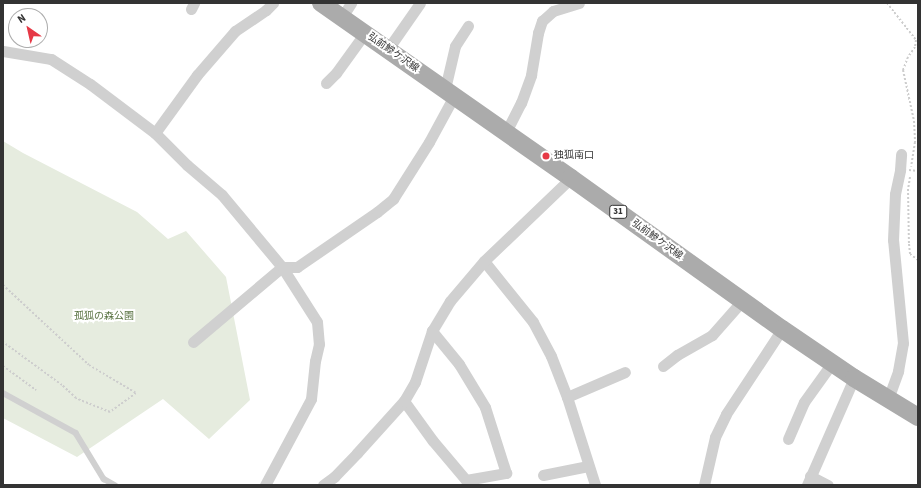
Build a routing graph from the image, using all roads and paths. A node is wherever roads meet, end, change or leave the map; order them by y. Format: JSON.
{"nodes":[{"id":1,"x":273,"y":3,"type":"edge"},
{"id":2,"x":322,"y":3,"type":"edge"},
{"id":3,"x":420,"y":3,"type":"edge"},
{"id":4,"x":579,"y":3,"type":"edge"},
{"id":5,"x":887,"y":3,"type":"edge"},
{"id":6,"x":346,"y":10,"type":"edge"},
{"id":7,"x":468,"y":26,"type":"dead end"},
{"id":8,"x":365,"y":33,"type":"junction"},
{"id":9,"x":388,"y":49,"type":"junction"},
{"id":10,"x":3,"y":51,"type":"edge"},
{"id":11,"x":326,"y":83,"type":"dead end"},
{"id":12,"x":450,"y":93,"type":"junction"},
{"id":13,"x":506,"y":132,"type":"junction"},
{"id":14,"x":155,"y":133,"type":"junction"},
{"id":15,"x":900,"y":154,"type":"dead end"},
{"id":16,"x":572,"y":178,"type":"junction"},
{"id":17,"x":918,"y":260,"type":"edge"},
{"id":18,"x":484,"y":261,"type":"junction"},
{"id":19,"x":282,"y":267,"type":"junction"},
{"id":20,"x":3,"y":285,"type":"edge"},
{"id":21,"x":742,"y":301,"type":"junction"},
{"id":22,"x":432,"y":330,"type":"junction"},
{"id":23,"x":782,"y":330,"type":"junction"},
{"id":24,"x":3,"y":342,"type":"edge"},
{"id":25,"x":193,"y":342,"type":"dead end"},
{"id":26,"x":832,"y":363,"type":"junction"},
{"id":27,"x":3,"y":366,"type":"edge"},
{"id":28,"x":663,"y":366,"type":"dead end"},
{"id":29,"x":625,"y":372,"type":"dead end"},
{"id":30,"x":854,"y":378,"type":"junction"},
{"id":31,"x":36,"y":390,"type":"dead end"},
{"id":32,"x":3,"y":393,"type":"edge"},
{"id":33,"x":567,"y":396,"type":"junction"},
{"id":34,"x":888,"y":399,"type":"junction"},
{"id":35,"x":404,"y":401,"type":"junction"},
{"id":36,"x":918,"y":417,"type":"edge"},
{"id":37,"x":788,"y":439,"type":"dead end"},
{"id":38,"x":588,"y":466,"type":"junction"},
{"id":39,"x":543,"y":475,"type":"dead end"},
{"id":40,"x":808,"y":480,"type":"edge"},
{"id":41,"x":115,"y":485,"type":"edge"},
{"id":42,"x":265,"y":485,"type":"edge"},
{"id":43,"x":323,"y":485,"type":"edge"},
{"id":44,"x":595,"y":485,"type":"edge"},
{"id":45,"x":704,"y":485,"type":"edge"},
{"id":46,"x":828,"y":485,"type":"edge"}],
"edges":[{"from":1,"to":14,"type":"street"},
{"from":2,"to":6,"type":"main road","name":"弘前鰺ケ沢線","number":"31"},
{"from":3,"to":9,"type":"street"},
{"from":4,"to":13,"type":"street"},
{"from":5,"to":17,"type":"path"},
{"from":6,"to":8,"type":"main road","name":"弘前鰺ケ沢線","number":"31"},
{"from":7,"to":12,"type":"street"},
{"from":8,"to":9,"type":"main road","name":"弘前鰺ケ沢線","number":"31"},
{"from":8,"to":11,"type":"street"},
{"from":9,"to":12,"type":"main road","name":"弘前鰺ケ沢線","number":"31"},
{"from":10,"to":14,"type":"street"},
{"from":12,"to":13,"type":"main road","name":"弘前鰺ケ沢線","number":"31"},
{"from":12,"to":19,"type":"street"},
{"from":13,"to":16,"type":"main road","name":"弘前鰺ケ沢線","number":"31"},
{"from":14,"to":19,"type":"street"},
{"from":15,"to":34,"type":"street"},
{"from":16,"to":18,"type":"street"},
{"from":16,"to":21,"type":"main road","name":"弘前鰺ケ沢線","number":"31"},
{"from":18,"to":22,"type":"street"},
{"from":18,"to":33,"type":"street"},
{"from":19,"to":25,"type":"street"},
{"from":19,"to":42,"type":"street"},
{"from":20,"to":24,"type":"path"},
{"from":21,"to":23,"type":"main road","name":"弘前鰺ケ沢線","number":"31"},
{"from":21,"to":28,"type":"street"},
{"from":22,"to":35,"type":"street"},
{"from":22,"to":35,"type":"street"},
{"from":23,"to":26,"type":"main road","name":"弘前鰺ケ沢線","number":"31"},
{"from":23,"to":45,"type":"street"},
{"from":26,"to":30,"type":"main road","name":"弘前鰺ケ沢線","number":"31"},
{"from":26,"to":37,"type":"street"},
{"from":27,"to":31,"type":"path"},
{"from":29,"to":33,"type":"street"},
{"from":30,"to":34,"type":"main road","name":"弘前鰺ケ沢線","number":"31"},
{"from":30,"to":40,"type":"street"},
{"from":32,"to":41,"type":"lane"},
{"from":33,"to":38,"type":"street"},
{"from":34,"to":36,"type":"main road","name":"弘前鰺ケ沢線","number":"31"},
{"from":35,"to":43,"type":"street"},
{"from":38,"to":39,"type":"street"},
{"from":38,"to":44,"type":"street"},
{"from":40,"to":46,"type":"street"}]}
